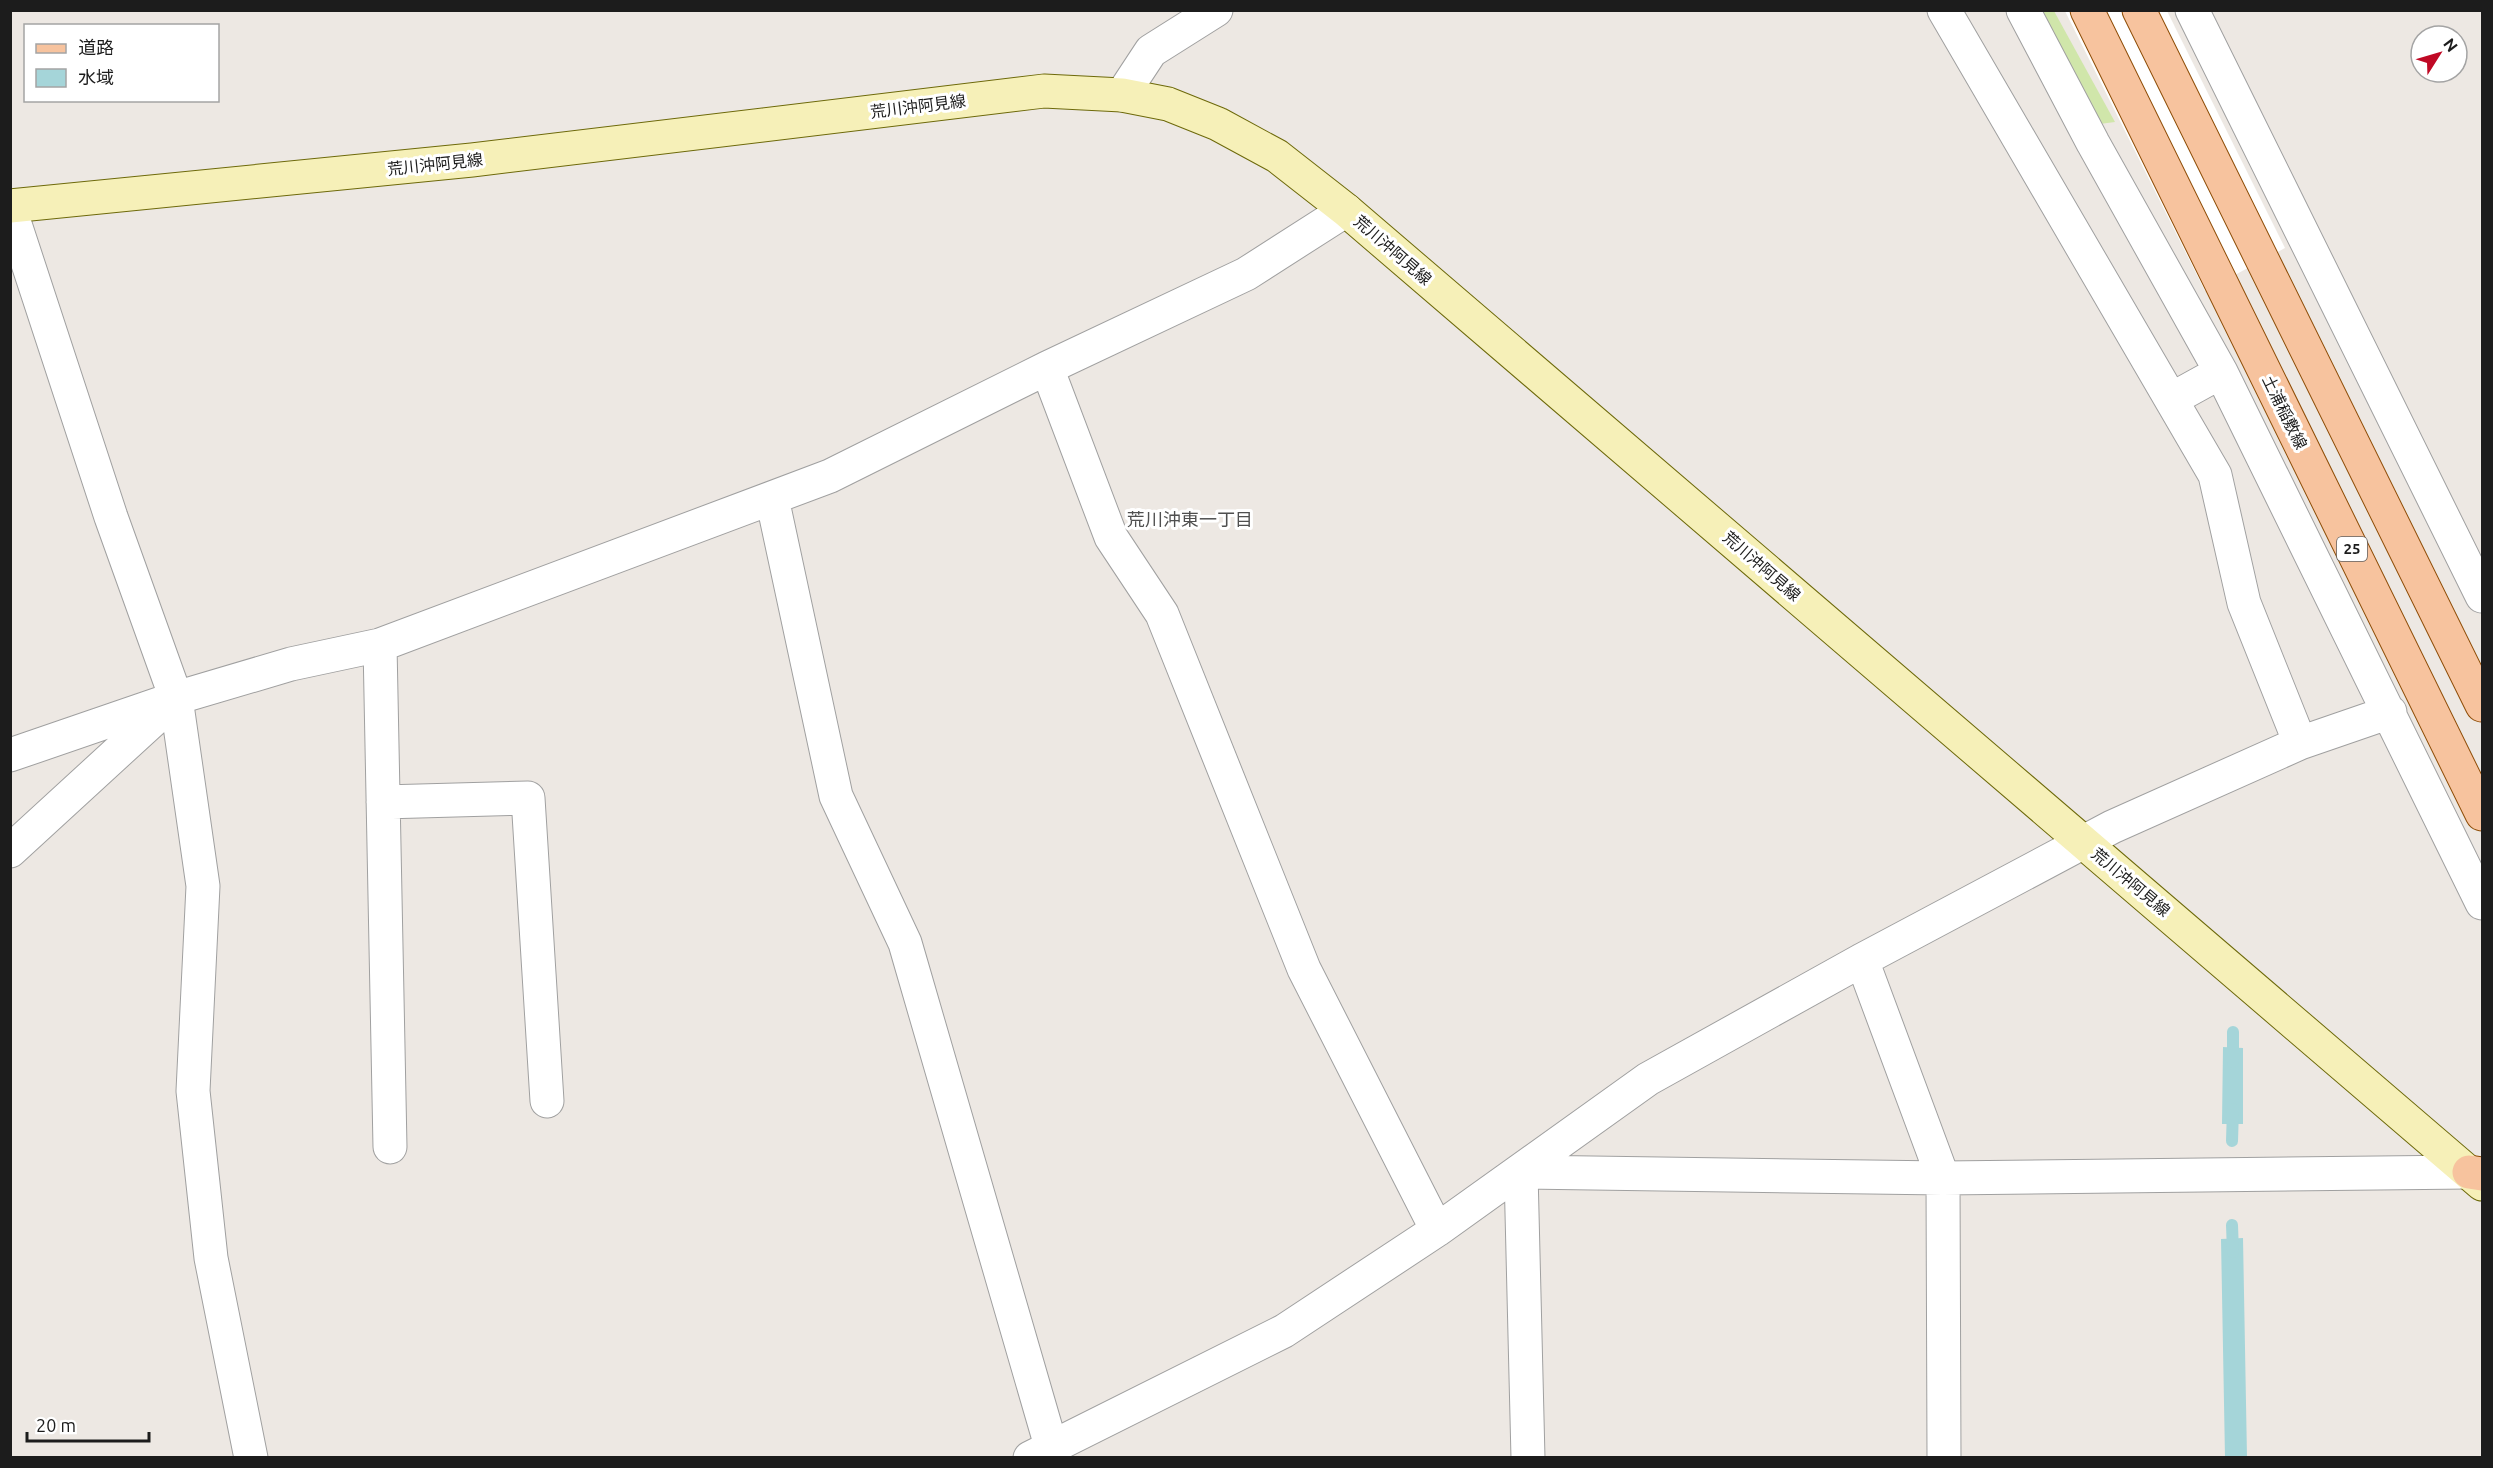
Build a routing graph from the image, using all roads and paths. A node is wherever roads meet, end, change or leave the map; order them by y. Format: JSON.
{"nodes":[{"id":1,"x":1216,"y":10,"type":"edge"},
{"id":2,"x":1944,"y":10,"type":"edge"},
{"id":3,"x":2023,"y":10,"type":"edge"},
{"id":4,"x":2087,"y":10,"type":"edge"},
{"id":5,"x":2139,"y":10,"type":"edge"},
{"id":6,"x":2192,"y":10,"type":"edge"},
{"id":7,"x":1122,"y":95,"type":"junction"},
{"id":8,"x":10,"y":207,"type":"edge"},
{"id":9,"x":1346,"y":210,"type":"junction"},
{"id":10,"x":1047,"y":368,"type":"junction"},
{"id":11,"x":2221,"y":372,"type":"junction"},
{"id":12,"x":2172,"y":399,"type":"junction"},
{"id":13,"x":2253,"y":435,"type":"junction"},
{"id":14,"x":2206,"y":458,"type":"junction"},
{"id":15,"x":772,"y":498,"type":"junction"},
{"id":16,"x":2482,"y":596,"type":"edge"},
{"id":17,"x":380,"y":645,"type":"junction"},
{"id":18,"x":176,"y":698,"type":"junction"},
{"id":19,"x":2482,"y":705,"type":"edge"},
{"id":20,"x":2390,"y":712,"type":"junction"},
{"id":21,"x":2300,"y":742,"type":"junction"},
{"id":22,"x":10,"y":755,"type":"edge"},
{"id":23,"x":383,"y":802,"type":"junction"},
{"id":24,"x":2482,"y":814,"type":"edge"},
{"id":25,"x":2084,"y":843,"type":"junction"},
{"id":26,"x":10,"y":851,"type":"edge"},
{"id":27,"x":2482,"y":903,"type":"edge"},
{"id":28,"x":1862,"y":960,"type":"junction"},
{"id":29,"x":547,"y":1101,"type":"dead end"},
{"id":30,"x":390,"y":1147,"type":"dead end"},
{"id":31,"x":1521,"y":1172,"type":"junction"},
{"id":32,"x":2478,"y":1177,"type":"edge"},
{"id":33,"x":1943,"y":1178,"type":"junction"},
{"id":34,"x":1437,"y":1230,"type":"junction"},
{"id":35,"x":1040,"y":1452,"type":"edge"},
{"id":36,"x":250,"y":1458,"type":"edge"},
{"id":37,"x":1528,"y":1458,"type":"edge"},
{"id":38,"x":1944,"y":1458,"type":"edge"}],
"edges":[{"from":1,"to":7,"type":"street"},
{"from":2,"to":12,"type":"street"},
{"from":3,"to":11,"type":"street"},
{"from":4,"to":24,"type":"main road","name":"土浦稲敷線","number":"25"},
{"from":5,"to":19,"type":"main road"},
{"from":6,"to":16,"type":"street"},
{"from":7,"to":8,"type":"main road","name":"荒川沖阿見線"},
{"from":7,"to":9,"type":"main road","name":"荒川沖阿見線"},
{"from":8,"to":18,"type":"street"},
{"from":9,"to":10,"type":"street"},
{"from":9,"to":25,"type":"main road","name":"荒川沖阿見線"},
{"from":10,"to":15,"type":"street"},
{"from":10,"to":34,"type":"street"},
{"from":11,"to":12,"type":"street"},
{"from":11,"to":13,"type":"street"},
{"from":12,"to":14,"type":"street"},
{"from":13,"to":14,"type":"street"},
{"from":13,"to":20,"type":"street"},
{"from":14,"to":21,"type":"street"},
{"from":15,"to":17,"type":"street"},
{"from":15,"to":35,"type":"street"},
{"from":17,"to":18,"type":"street"},
{"from":17,"to":23,"type":"street"},
{"from":18,"to":22,"type":"street"},
{"from":18,"to":26,"type":"street"},
{"from":18,"to":36,"type":"street"},
{"from":20,"to":21,"type":"street"},
{"from":20,"to":27,"type":"street"},
{"from":21,"to":25,"type":"street"},
{"from":23,"to":29,"type":"street"},
{"from":23,"to":30,"type":"street"},
{"from":25,"to":28,"type":"street"},
{"from":25,"to":32,"type":"main road","name":"荒川沖阿見線"},
{"from":28,"to":31,"type":"street"},
{"from":28,"to":33,"type":"street"},
{"from":31,"to":33,"type":"street"},
{"from":31,"to":34,"type":"street"},
{"from":31,"to":37,"type":"street"},
{"from":32,"to":33,"type":"street"},
{"from":33,"to":38,"type":"street"},
{"from":34,"to":35,"type":"street"}]}
